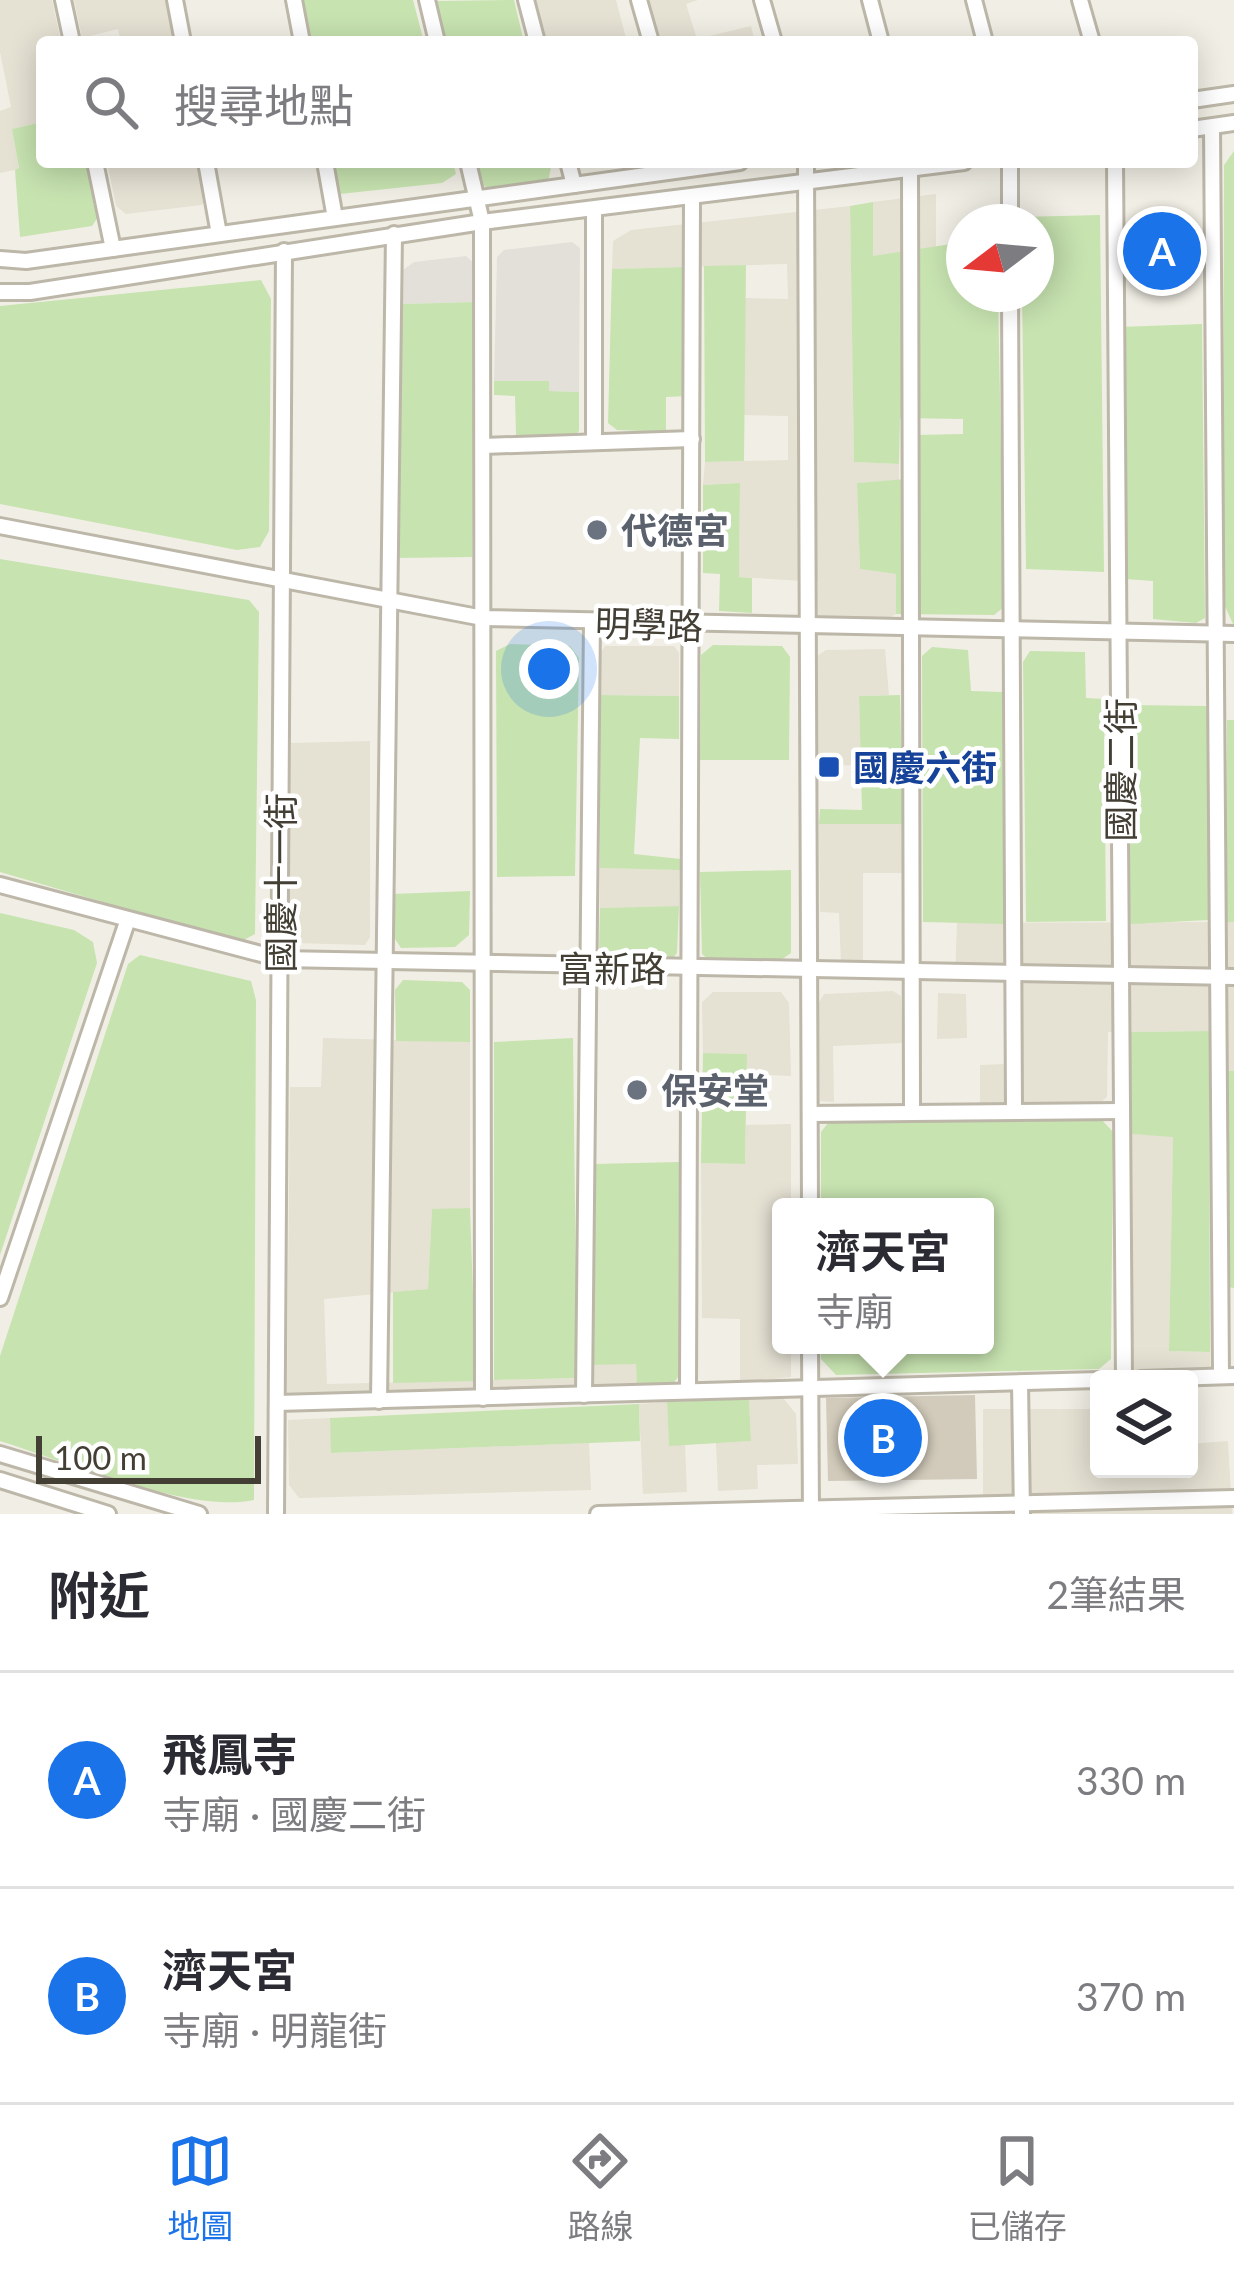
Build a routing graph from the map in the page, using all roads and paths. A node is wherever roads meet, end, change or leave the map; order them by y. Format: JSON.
{"nodes":[{"id":1,"x":63,"y":0,"type":"edge"},
{"id":2,"x":175,"y":0,"type":"edge"},
{"id":3,"x":294,"y":0,"type":"edge"},
{"id":4,"x":427,"y":0,"type":"edge"},
{"id":5,"x":526,"y":0,"type":"edge"},
{"id":6,"x":639,"y":0,"type":"edge"},
{"id":7,"x":762,"y":0,"type":"edge"},
{"id":8,"x":870,"y":0,"type":"edge"},
{"id":9,"x":974,"y":0,"type":"edge"},
{"id":10,"x":1080,"y":0,"type":"edge"},
{"id":11,"x":71,"y":36,"type":"edge"},
{"id":12,"x":182,"y":36,"type":"edge"},
{"id":13,"x":301,"y":36,"type":"edge"},
{"id":14,"x":436,"y":36,"type":"edge"},
{"id":15,"x":535,"y":36,"type":"edge"},
{"id":16,"x":649,"y":36,"type":"edge"},
{"id":17,"x":772,"y":36,"type":"edge"},
{"id":18,"x":879,"y":36,"type":"edge"},
{"id":19,"x":983,"y":36,"type":"edge"},
{"id":20,"x":1090,"y":36,"type":"edge"},
{"id":21,"x":1234,"y":94,"type":"edge"},
{"id":22,"x":1198,"y":99,"type":"edge"},
{"id":23,"x":1234,"y":123,"type":"edge"},
{"id":24,"x":1212,"y":127,"type":"junction"},
{"id":25,"x":1198,"y":128,"type":"edge"},
{"id":26,"x":96,"y":168,"type":"edge"},
{"id":27,"x":207,"y":168,"type":"edge"},
{"id":28,"x":326,"y":168,"type":"edge"},
{"id":29,"x":469,"y":168,"type":"edge"},
{"id":30,"x":570,"y":168,"type":"edge"},
{"id":31,"x":672,"y":168,"type":"edge"},
{"id":32,"x":806,"y":168,"type":"edge"},
{"id":33,"x":918,"y":168,"type":"edge"},
{"id":34,"x":1010,"y":168,"type":"edge"},
{"id":35,"x":1114,"y":168,"type":"edge"},
{"id":36,"x":910,"y":169,"type":"junction"},
{"id":37,"x":807,"y":183,"type":"junction"},
{"id":38,"x":574,"y":185,"type":"junction"},
{"id":39,"x":692,"y":199,"type":"junction"},
{"id":40,"x":477,"y":200,"type":"junction"},
{"id":41,"x":1010,"y":204,"type":"edge"},
{"id":42,"x":594,"y":212,"type":"junction"},
{"id":43,"x":335,"y":218,"type":"junction"},
{"id":44,"x":482,"y":222,"type":"junction"},
{"id":45,"x":220,"y":234,"type":"junction"},
{"id":46,"x":394,"y":234,"type":"junction"},
{"id":47,"x":113,"y":249,"type":"junction"},
{"id":48,"x":284,"y":251,"type":"junction"},
{"id":49,"x":0,"y":259,"type":"edge"},
{"id":50,"x":0,"y":292,"type":"edge"},
{"id":51,"x":1010,"y":312,"type":"edge"},
{"id":52,"x":692,"y":439,"type":"junction"},
{"id":53,"x":594,"y":442,"type":"junction"},
{"id":54,"x":483,"y":446,"type":"junction"},
{"id":55,"x":0,"y":526,"type":"edge"},
{"id":56,"x":282,"y":579,"type":"junction"},
{"id":57,"x":389,"y":601,"type":"junction"},
{"id":58,"x":483,"y":618,"type":"junction"},
{"id":59,"x":592,"y":621,"type":"junction"},
{"id":60,"x":693,"y":626,"type":"junction"},
{"id":61,"x":808,"y":628,"type":"junction"},
{"id":62,"x":910,"y":630,"type":"junction"},
{"id":63,"x":1012,"y":632,"type":"junction"},
{"id":64,"x":1119,"y":634,"type":"junction"},
{"id":65,"x":1215,"y":634,"type":"junction"},
{"id":66,"x":1234,"y":634,"type":"edge"},
{"id":67,"x":0,"y":885,"type":"edge"},
{"id":68,"x":127,"y":922,"type":"junction"},
{"id":69,"x":280,"y":959,"type":"junction"},
{"id":70,"x":387,"y":964,"type":"junction"},
{"id":71,"x":485,"y":966,"type":"junction"},
{"id":72,"x":589,"y":968,"type":"junction"},
{"id":73,"x":693,"y":968,"type":"junction"},
{"id":74,"x":809,"y":970,"type":"junction"},
{"id":75,"x":911,"y":973,"type":"junction"},
{"id":76,"x":1014,"y":974,"type":"junction"},
{"id":77,"x":1121,"y":975,"type":"junction"},
{"id":78,"x":1226,"y":976,"type":"edge"},
{"id":79,"x":912,"y":1110,"type":"junction"},
{"id":80,"x":1014,"y":1111,"type":"junction"},
{"id":81,"x":1122,"y":1111,"type":"junction"},
{"id":82,"x":810,"y":1114,"type":"junction"},
{"id":83,"x":810,"y":1198,"type":"edge"},
{"id":84,"x":0,"y":1298,"type":"edge"},
{"id":85,"x":810,"y":1354,"type":"edge"},
{"id":86,"x":1124,"y":1370,"type":"edge"},
{"id":87,"x":1227,"y":1376,"type":"edge"},
{"id":88,"x":1090,"y":1381,"type":"edge"},
{"id":89,"x":1020,"y":1383,"type":"junction"},
{"id":90,"x":810,"y":1385,"type":"junction"},
{"id":91,"x":688,"y":1389,"type":"junction"},
{"id":92,"x":584,"y":1395,"type":"junction"},
{"id":93,"x":484,"y":1397,"type":"junction"},
{"id":94,"x":379,"y":1401,"type":"junction"},
{"id":95,"x":277,"y":1403,"type":"junction"},
{"id":96,"x":0,"y":1454,"type":"edge"},
{"id":97,"x":22,"y":1462,"type":"junction"},
{"id":98,"x":6,"y":1482,"type":"edge"},
{"id":99,"x":1234,"y":1498,"type":"edge"},
{"id":100,"x":0,"y":1501,"type":"edge"},
{"id":101,"x":155,"y":1509,"type":"edge"},
{"id":102,"x":1022,"y":1509,"type":"edge"},
{"id":103,"x":811,"y":1510,"type":"edge"},
{"id":104,"x":109,"y":1514,"type":"edge"},
{"id":105,"x":199,"y":1514,"type":"edge"},
{"id":106,"x":276,"y":1514,"type":"edge"},
{"id":107,"x":598,"y":1514,"type":"edge"},
{"id":108,"x":633,"y":1514,"type":"edge"}],
"edges":[{"from":1,"to":11,"type":"street"},
{"from":2,"to":12,"type":"street"},
{"from":3,"to":13,"type":"street"},
{"from":4,"to":14,"type":"street"},
{"from":5,"to":15,"type":"street"},
{"from":6,"to":16,"type":"street"},
{"from":7,"to":17,"type":"street"},
{"from":8,"to":18,"type":"street"},
{"from":9,"to":19,"type":"street"},
{"from":10,"to":20,"type":"street"},
{"from":21,"to":22,"type":"street"},
{"from":23,"to":24,"type":"street"},
{"from":24,"to":25,"type":"street"},
{"from":24,"to":65,"type":"street"},
{"from":26,"to":47,"type":"street"},
{"from":27,"to":45,"type":"street"},
{"from":28,"to":43,"type":"street"},
{"from":29,"to":40,"type":"street"},
{"from":30,"to":38,"type":"street"},
{"from":31,"to":38,"type":"street"},
{"from":32,"to":37,"type":"street"},
{"from":33,"to":36,"type":"street"},
{"from":34,"to":41,"type":"street"},
{"from":35,"to":64,"type":"street","name":"國慶二街"},
{"from":36,"to":37,"type":"street"},
{"from":36,"to":62,"type":"street"},
{"from":37,"to":39,"type":"street"},
{"from":37,"to":61,"type":"street"},
{"from":38,"to":40,"type":"street"},
{"from":39,"to":42,"type":"street"},
{"from":39,"to":52,"type":"street"},
{"from":40,"to":43,"type":"street"},
{"from":40,"to":44,"type":"street"},
{"from":42,"to":44,"type":"street"},
{"from":42,"to":53,"type":"street"},
{"from":43,"to":45,"type":"street"},
{"from":44,"to":46,"type":"street"},
{"from":44,"to":54,"type":"street"},
{"from":45,"to":47,"type":"street"},
{"from":46,"to":48,"type":"street"},
{"from":46,"to":57,"type":"street"},
{"from":47,"to":49,"type":"street"},
{"from":48,"to":50,"type":"street"},
{"from":48,"to":56,"type":"street","name":"國慶十一街"},
{"from":51,"to":63,"type":"street"},
{"from":52,"to":53,"type":"street"},
{"from":52,"to":60,"type":"street"},
{"from":53,"to":54,"type":"street"},
{"from":54,"to":58,"type":"street"},
{"from":55,"to":56,"type":"street","name":"明學路"},
{"from":56,"to":57,"type":"street","name":"明學路"},
{"from":56,"to":69,"type":"street","name":"國慶十一街"},
{"from":57,"to":58,"type":"street","name":"明學路"},
{"from":57,"to":70,"type":"street"},
{"from":58,"to":59,"type":"street","name":"明學路"},
{"from":58,"to":71,"type":"street"},
{"from":59,"to":60,"type":"street","name":"明學路"},
{"from":59,"to":72,"type":"street"},
{"from":60,"to":61,"type":"street","name":"明學路"},
{"from":60,"to":73,"type":"street"},
{"from":61,"to":62,"type":"street","name":"明學路"},
{"from":61,"to":74,"type":"street"},
{"from":62,"to":63,"type":"street","name":"明學路"},
{"from":62,"to":75,"type":"street"},
{"from":63,"to":64,"type":"street","name":"明學路"},
{"from":63,"to":76,"type":"street"},
{"from":64,"to":65,"type":"street","name":"明學路"},
{"from":64,"to":77,"type":"street","name":"國慶二街"},
{"from":65,"to":66,"type":"street","name":"明學路"},
{"from":65,"to":78,"type":"street"},
{"from":67,"to":68,"type":"street","name":"富新路"},
{"from":68,"to":69,"type":"street","name":"富新路"},
{"from":68,"to":84,"type":"street"},
{"from":69,"to":70,"type":"street","name":"富新路"},
{"from":69,"to":95,"type":"street","name":"國慶十一街"},
{"from":70,"to":71,"type":"street","name":"富新路"},
{"from":70,"to":94,"type":"street"},
{"from":71,"to":72,"type":"street","name":"富新路"},
{"from":71,"to":93,"type":"street"},
{"from":72,"to":73,"type":"street","name":"富新路"},
{"from":72,"to":92,"type":"street"},
{"from":73,"to":74,"type":"street","name":"富新路"},
{"from":73,"to":91,"type":"street"},
{"from":74,"to":75,"type":"street","name":"富新路"},
{"from":74,"to":82,"type":"street"},
{"from":75,"to":76,"type":"street","name":"富新路"},
{"from":75,"to":79,"type":"street"},
{"from":76,"to":77,"type":"street","name":"富新路"},
{"from":76,"to":80,"type":"street"},
{"from":77,"to":78,"type":"street","name":"富新路"},
{"from":77,"to":81,"type":"street","name":"國慶二街"},
{"from":78,"to":87,"type":"street"},
{"from":79,"to":80,"type":"street"},
{"from":79,"to":82,"type":"street"},
{"from":80,"to":81,"type":"street"},
{"from":81,"to":86,"type":"street","name":"國慶二街"},
{"from":82,"to":83,"type":"street"},
{"from":85,"to":90,"type":"street"},
{"from":88,"to":89,"type":"street"},
{"from":89,"to":90,"type":"street"},
{"from":89,"to":102,"type":"street"},
{"from":90,"to":91,"type":"street"},
{"from":90,"to":103,"type":"street"},
{"from":91,"to":92,"type":"street"},
{"from":92,"to":93,"type":"street"},
{"from":93,"to":94,"type":"street"},
{"from":94,"to":95,"type":"street"},
{"from":95,"to":106,"type":"street","name":"國慶十一街"},
{"from":96,"to":97,"type":"street"},
{"from":97,"to":98,"type":"street"},
{"from":97,"to":101,"type":"street"},
{"from":98,"to":100,"type":"street"},
{"from":98,"to":104,"type":"street"},
{"from":99,"to":102,"type":"street"},
{"from":101,"to":105,"type":"street"},
{"from":102,"to":103,"type":"street"},
{"from":103,"to":108,"type":"street"},
{"from":107,"to":108,"type":"street"}]}
